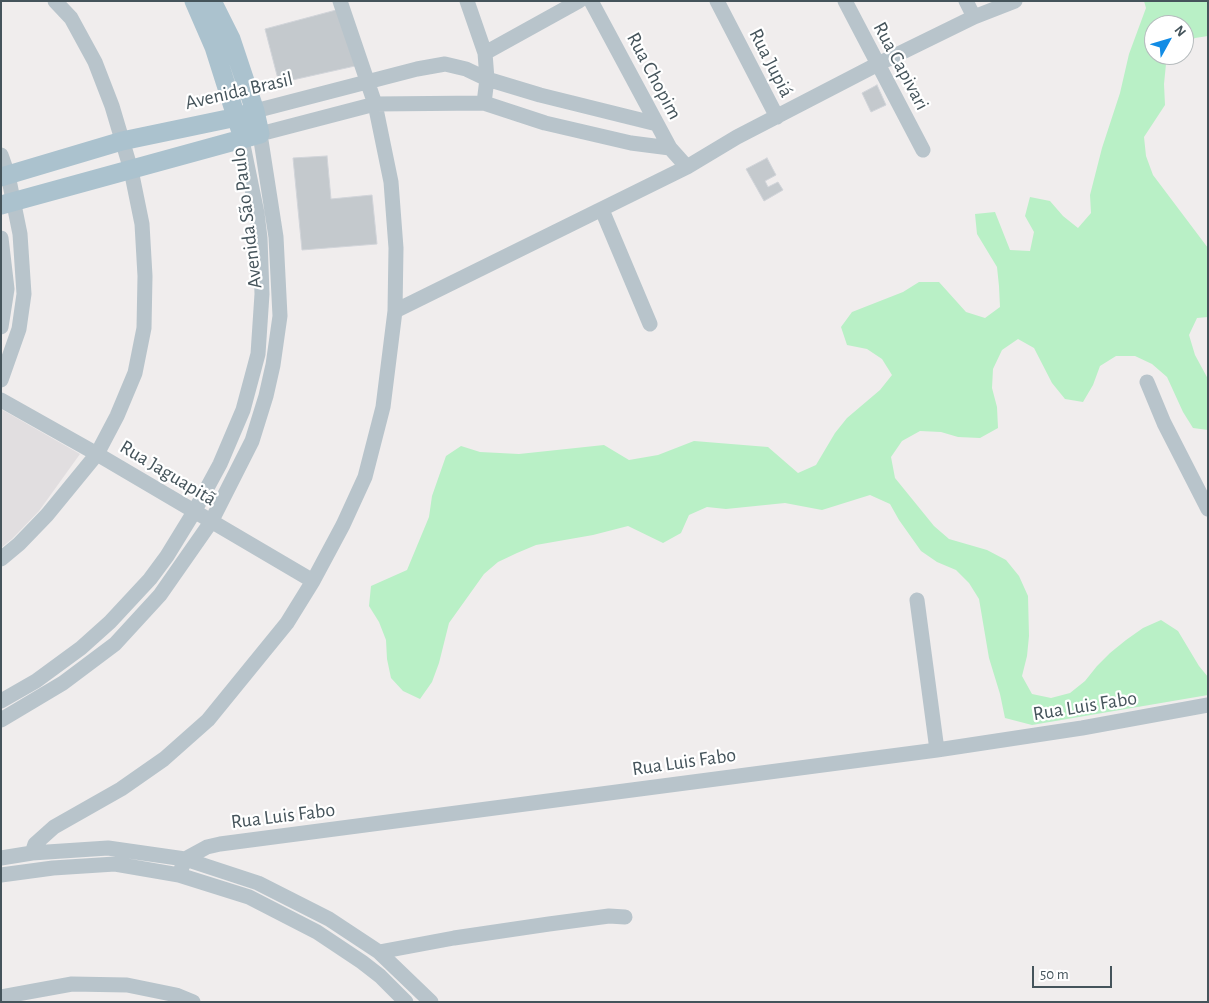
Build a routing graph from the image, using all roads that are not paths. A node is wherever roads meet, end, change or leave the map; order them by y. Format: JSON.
{"nodes":[{"id":1,"x":55,"y":1,"type":"edge"},
{"id":2,"x":194,"y":1,"type":"edge"},
{"id":3,"x":212,"y":1,"type":"edge"},
{"id":4,"x":340,"y":1,"type":"edge"},
{"id":5,"x":467,"y":1,"type":"edge"},
{"id":6,"x":579,"y":1,"type":"edge"},
{"id":7,"x":591,"y":1,"type":"edge"},
{"id":8,"x":717,"y":1,"type":"edge"},
{"id":9,"x":845,"y":1,"type":"edge"},
{"id":10,"x":966,"y":1,"type":"edge"},
{"id":11,"x":1015,"y":1,"type":"edge"},
{"id":12,"x":974,"y":17,"type":"junction"},
{"id":13,"x":223,"y":43,"type":"junction"},
{"id":14,"x":485,"y":53,"type":"junction"},
{"id":15,"x":878,"y":64,"type":"junction"},
{"id":16,"x":488,"y":79,"type":"junction"},
{"id":17,"x":368,"y":83,"type":"junction"},
{"id":18,"x":484,"y":103,"type":"junction"},
{"id":19,"x":375,"y":104,"type":"junction"},
{"id":20,"x":255,"y":111,"type":"junction"},
{"id":21,"x":237,"y":117,"type":"junction"},
{"id":22,"x":777,"y":117,"type":"junction"},
{"id":23,"x":657,"y":124,"type":"junction"},
{"id":24,"x":260,"y":134,"type":"junction"},
{"id":25,"x":122,"y":140,"type":"junction"},
{"id":26,"x":242,"y":140,"type":"junction"},
{"id":27,"x":670,"y":148,"type":"junction"},
{"id":28,"x":923,"y":150,"type":"dead end"},
{"id":29,"x":1,"y":155,"type":"edge"},
{"id":30,"x":687,"y":167,"type":"junction"},
{"id":31,"x":132,"y":170,"type":"junction"},
{"id":32,"x":5,"y":176,"type":"edge"},
{"id":33,"x":8,"y":204,"type":"edge"},
{"id":34,"x":602,"y":210,"type":"junction"},
{"id":35,"x":276,"y":237,"type":"junction"},
{"id":36,"x":1,"y":238,"type":"edge"},
{"id":37,"x":260,"y":238,"type":"junction"},
{"id":38,"x":4,"y":261,"type":"junction"},
{"id":39,"x":23,"y":263,"type":"junction"},
{"id":40,"x":395,"y":310,"type":"junction"},
{"id":41,"x":650,"y":324,"type":"dead end"},
{"id":42,"x":1,"y":327,"type":"edge"},
{"id":43,"x":1,"y":380,"type":"edge"},
{"id":44,"x":1147,"y":382,"type":"dead end"},
{"id":45,"x":1,"y":400,"type":"edge"},
{"id":46,"x":97,"y":454,"type":"junction"},
{"id":47,"x":1208,"y":509,"type":"edge"},
{"id":48,"x":194,"y":512,"type":"junction"},
{"id":49,"x":211,"y":522,"type":"junction"},
{"id":50,"x":1,"y":559,"type":"edge"},
{"id":51,"x":313,"y":582,"type":"junction"},
{"id":52,"x":917,"y":600,"type":"dead end"},
{"id":53,"x":1,"y":701,"type":"edge"},
{"id":54,"x":1208,"y":706,"type":"edge"},
{"id":55,"x":1,"y":720,"type":"edge"},
{"id":56,"x":937,"y":750,"type":"junction"},
{"id":57,"x":32,"y":853,"type":"junction"},
{"id":58,"x":1,"y":858,"type":"edge"},
{"id":59,"x":185,"y":860,"type":"junction"},
{"id":60,"x":1,"y":875,"type":"edge"},
{"id":61,"x":179,"y":875,"type":"junction"},
{"id":62,"x":625,"y":917,"type":"dead end"},
{"id":63,"x":379,"y":952,"type":"junction"},
{"id":64,"x":413,"y":983,"type":"junction"},
{"id":65,"x":1,"y":998,"type":"edge"},
{"id":66,"x":400,"y":1000,"type":"edge"},
{"id":67,"x":193,"y":1002,"type":"edge"},
{"id":68,"x":431,"y":1002,"type":"edge"}],
"edges":[{"from":1,"to":25,"type":"street"},
{"from":2,"to":13,"type":"main road","name":"Avenida São Paulo"},
{"from":3,"to":13,"type":"main road","name":"Avenida São Paulo"},
{"from":4,"to":17,"type":"street"},
{"from":5,"to":14,"type":"street"},
{"from":6,"to":14,"type":"street"},
{"from":7,"to":23,"type":"street","name":"Rua Chopim"},
{"from":8,"to":22,"type":"street","name":"Rua Jupiá"},
{"from":9,"to":15,"type":"street","name":"Rua Capivari"},
{"from":10,"to":12,"type":"street"},
{"from":11,"to":12,"type":"street"},
{"from":12,"to":15,"type":"street"},
{"from":13,"to":20,"type":"main road","name":"Avenida São Paulo"},
{"from":13,"to":21,"type":"main road","name":"Avenida São Paulo"},
{"from":14,"to":16,"type":"street"},
{"from":15,"to":22,"type":"street"},
{"from":15,"to":28,"type":"street","name":"Rua Capivari"},
{"from":16,"to":17,"type":"street","name":"Avenida Brasil"},
{"from":16,"to":18,"type":"street"},
{"from":16,"to":23,"type":"street","name":"Avenida Brasil"},
{"from":17,"to":19,"type":"street"},
{"from":17,"to":20,"type":"street","name":"Avenida Brasil"},
{"from":18,"to":19,"type":"street"},
{"from":18,"to":27,"type":"street"},
{"from":19,"to":24,"type":"street"},
{"from":19,"to":40,"type":"street"},
{"from":20,"to":21,"type":"main road","name":"Avenida Brasil"},
{"from":20,"to":24,"type":"main road","name":"Avenida São Paulo"},
{"from":21,"to":25,"type":"main road","name":"Avenida Brasil"},
{"from":21,"to":26,"type":"main road","name":"Avenida São Paulo"},
{"from":22,"to":30,"type":"street"},
{"from":23,"to":27,"type":"street","name":"Rua Chopim"},
{"from":24,"to":26,"type":"main road"},
{"from":24,"to":35,"type":"street","name":"Avenida São Paulo"},
{"from":25,"to":31,"type":"street"},
{"from":25,"to":32,"type":"main road","name":"Avenida Brasil"},
{"from":26,"to":31,"type":"main road"},
{"from":26,"to":37,"type":"street","name":"Avenida São Paulo"},
{"from":27,"to":30,"type":"street","name":"Rua Chopim"},
{"from":29,"to":32,"type":"street"},
{"from":30,"to":34,"type":"street"},
{"from":31,"to":33,"type":"main road"},
{"from":31,"to":46,"type":"street"},
{"from":32,"to":33,"type":"street"},
{"from":33,"to":39,"type":"street"},
{"from":34,"to":40,"type":"street"},
{"from":34,"to":41,"type":"street"},
{"from":35,"to":37,"type":"street"},
{"from":35,"to":49,"type":"street","name":"Avenida São Paulo"},
{"from":36,"to":38,"type":"street"},
{"from":37,"to":48,"type":"street","name":"Avenida São Paulo"},
{"from":38,"to":39,"type":"street"},
{"from":38,"to":42,"type":"street"},
{"from":39,"to":43,"type":"street"},
{"from":40,"to":51,"type":"street"},
{"from":44,"to":47,"type":"street"},
{"from":45,"to":46,"type":"street","name":"Rua Jaguapitã"},
{"from":46,"to":48,"type":"street","name":"Rua Jaguapitã"},
{"from":46,"to":50,"type":"street"},
{"from":48,"to":49,"type":"street","name":"Rua Jaguapitã"},
{"from":48,"to":53,"type":"street","name":"Avenida São Paulo"},
{"from":49,"to":51,"type":"street","name":"Rua Jaguapitã"},
{"from":49,"to":55,"type":"street","name":"Avenida São Paulo"},
{"from":51,"to":57,"type":"street"},
{"from":52,"to":56,"type":"street"},
{"from":54,"to":56,"type":"street","name":"Rua Luis Fabo"},
{"from":56,"to":59,"type":"street","name":"Rua Luis Fabo"},
{"from":57,"to":58,"type":"street"},
{"from":57,"to":59,"type":"street"},
{"from":59,"to":61,"type":"street"},
{"from":59,"to":63,"type":"street"},
{"from":60,"to":61,"type":"street"},
{"from":61,"to":66,"type":"street"},
{"from":62,"to":63,"type":"street"},
{"from":63,"to":64,"type":"street"},
{"from":64,"to":66,"type":"street"},
{"from":64,"to":68,"type":"street"},
{"from":65,"to":67,"type":"street"}]}
